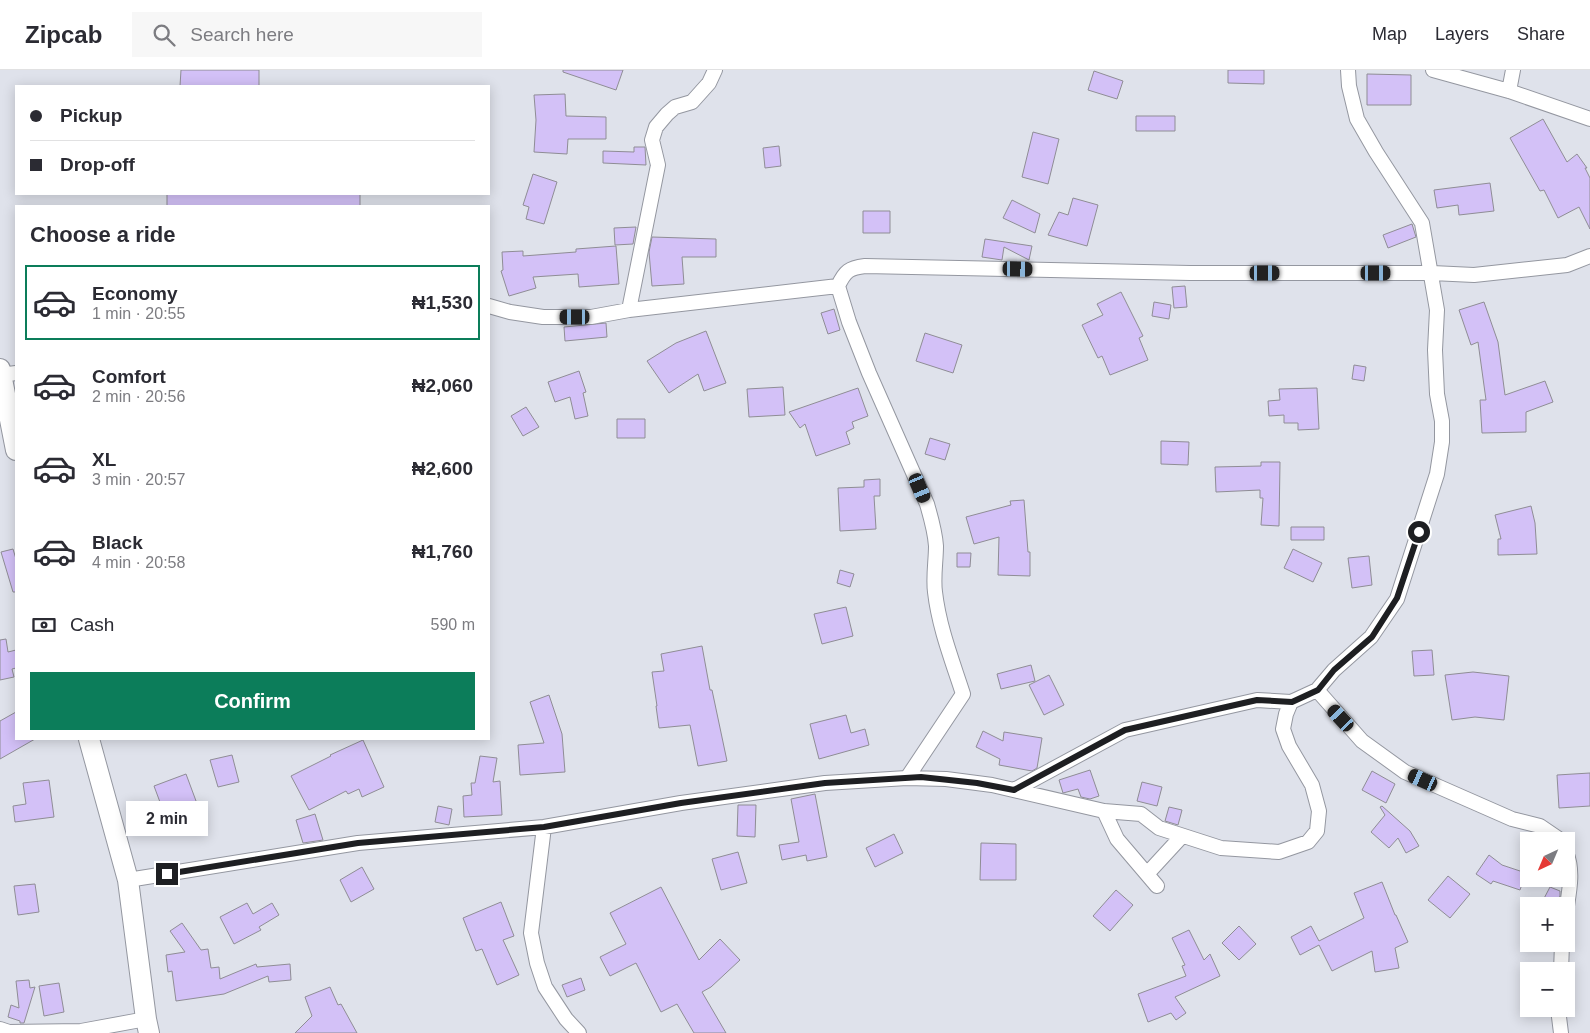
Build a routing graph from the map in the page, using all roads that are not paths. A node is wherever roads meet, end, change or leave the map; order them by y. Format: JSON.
{"nodes":[{"id":1,"x":715,"y":70,"type":"edge"},
{"id":2,"x":1348,"y":70,"type":"edge"},
{"id":3,"x":1433,"y":70,"type":"edge"},
{"id":4,"x":1513,"y":70,"type":"edge"},
{"id":5,"x":1509,"y":91,"type":"junction"},
{"id":6,"x":1590,"y":119,"type":"edge"},
{"id":7,"x":1590,"y":256,"type":"edge"},
{"id":8,"x":1432,"y":273,"type":"junction"},
{"id":9,"x":838,"y":286,"type":"junction"},
{"id":10,"x":490,"y":306,"type":"edge"},
{"id":11,"x":629,"y":310,"type":"junction"},
{"id":12,"x":6,"y":373,"type":"edge"},
{"id":13,"x":6,"y":430,"type":"edge"},
{"id":14,"x":15,"y":448,"type":"edge"},
{"id":15,"x":1318,"y":690,"type":"junction"},
{"id":16,"x":1292,"y":702,"type":"junction"},
{"id":17,"x":89,"y":740,"type":"edge"},
{"id":18,"x":907,"y":778,"type":"junction"},
{"id":19,"x":1014,"y":790,"type":"junction"},
{"id":20,"x":1104,"y":811,"type":"junction"},
{"id":21,"x":544,"y":827,"type":"junction"},
{"id":22,"x":1549,"y":832,"type":"edge"},
{"id":23,"x":1182,"y":836,"type":"junction"},
{"id":24,"x":1147,"y":874,"type":"junction"},
{"id":25,"x":128,"y":880,"type":"junction"},
{"id":26,"x":1158,"y":886,"type":"dead end"},
{"id":27,"x":1559,"y":1017,"type":"edge"},
{"id":28,"x":148,"y":1026,"type":"edge"},
{"id":29,"x":0,"y":1029,"type":"edge"},
{"id":30,"x":579,"y":1033,"type":"edge"},
{"id":31,"x":1561,"y":1033,"type":"edge"}],
"edges":[{"from":1,"to":11,"type":"street"},
{"from":2,"to":8,"type":"street"},
{"from":3,"to":5,"type":"street"},
{"from":4,"to":5,"type":"street"},
{"from":5,"to":6,"type":"street"},
{"from":7,"to":8,"type":"street"},
{"from":8,"to":9,"type":"street"},
{"from":8,"to":15,"type":"street"},
{"from":9,"to":11,"type":"street"},
{"from":9,"to":18,"type":"street"},
{"from":10,"to":11,"type":"street"},
{"from":12,"to":13,"type":"main road"},
{"from":13,"to":14,"type":"main road"},
{"from":15,"to":16,"type":"street"},
{"from":15,"to":22,"type":"street"},
{"from":16,"to":19,"type":"street"},
{"from":16,"to":23,"type":"street"},
{"from":17,"to":25,"type":"main road"},
{"from":18,"to":19,"type":"street"},
{"from":18,"to":21,"type":"street"},
{"from":19,"to":20,"type":"street"},
{"from":20,"to":23,"type":"street"},
{"from":20,"to":24,"type":"street"},
{"from":21,"to":25,"type":"street"},
{"from":21,"to":30,"type":"street"},
{"from":23,"to":24,"type":"street"},
{"from":24,"to":26,"type":"street"},
{"from":25,"to":28,"type":"main road"},
{"from":27,"to":31,"type":"street"},
{"from":28,"to":29,"type":"street"}]}
